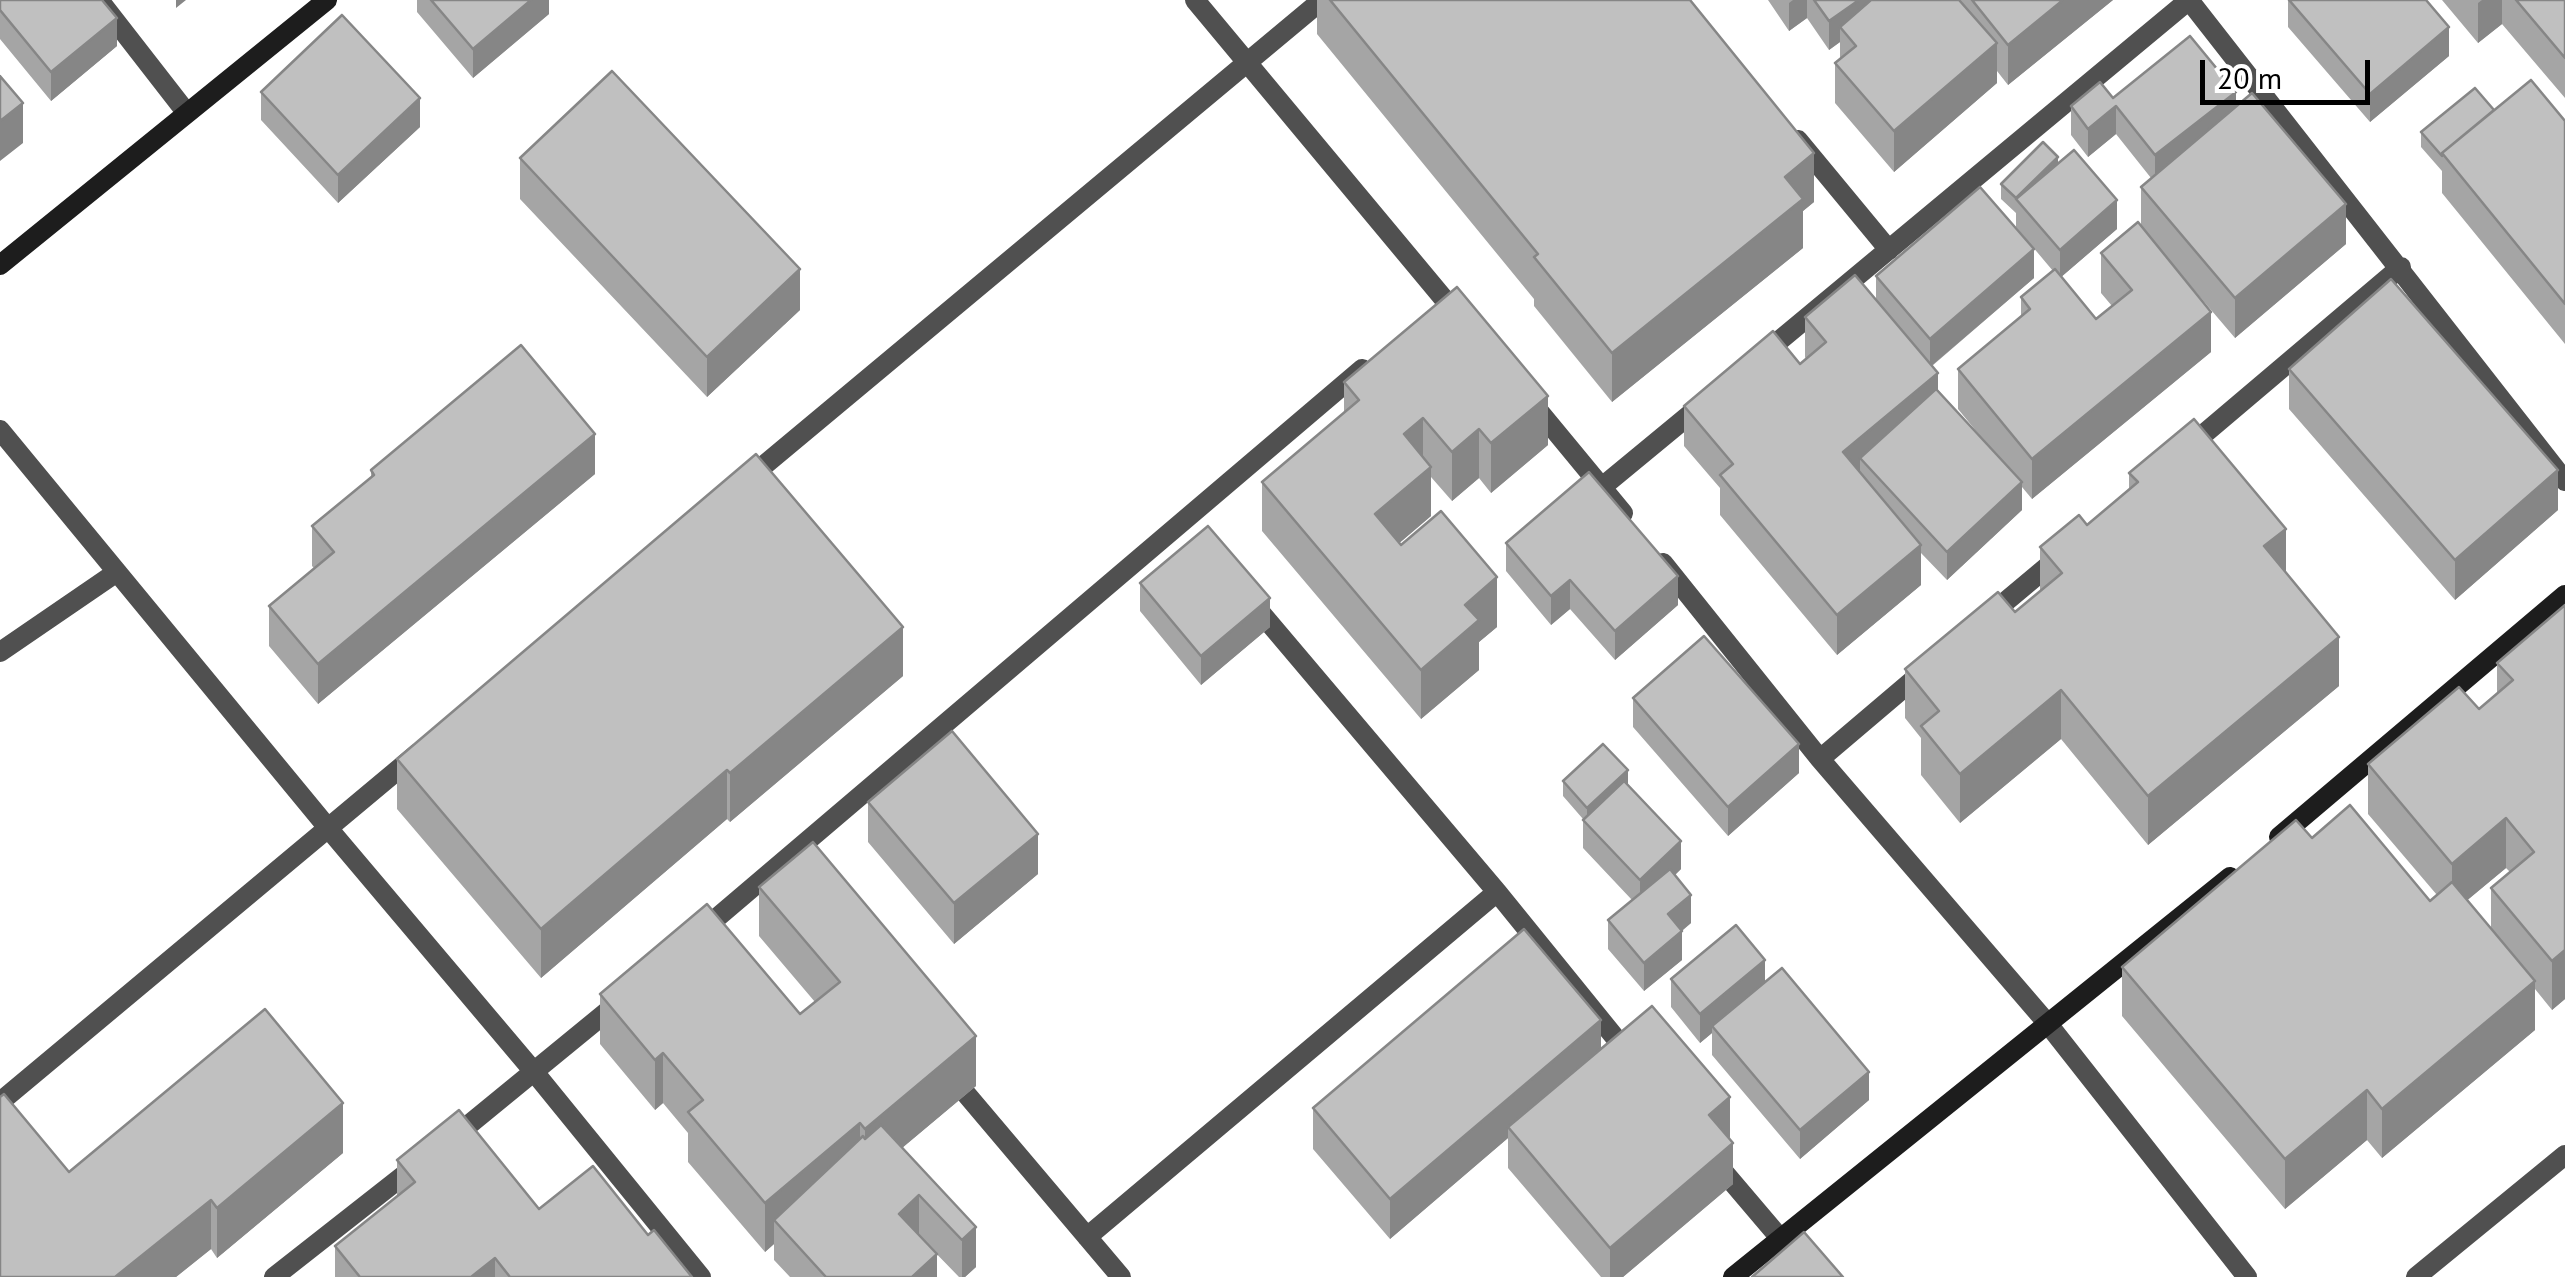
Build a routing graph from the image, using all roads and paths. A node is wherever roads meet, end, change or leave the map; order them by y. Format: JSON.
{"nodes":[{"id":1,"x":99,"y":0,"type":"edge"},
{"id":2,"x":327,"y":0,"type":"edge"},
{"id":3,"x":1194,"y":0,"type":"edge"},
{"id":4,"x":1322,"y":0,"type":"edge"},
{"id":5,"x":2189,"y":0,"type":"edge"},
{"id":6,"x":1248,"y":64,"type":"junction"},
{"id":7,"x":186,"y":112,"type":"junction"},
{"id":8,"x":1780,"y":118,"type":"edge"},
{"id":9,"x":1889,"y":250,"type":"junction"},
{"id":10,"x":0,"y":266,"type":"edge"},
{"id":11,"x":2401,"y":267,"type":"junction"},
{"id":12,"x":1468,"y":327,"type":"edge"},
{"id":13,"x":1372,"y":360,"type":"edge"},
{"id":14,"x":1753,"y":362,"type":"edge"},
{"id":15,"x":1517,"y":385,"type":"edge"},
{"id":16,"x":1723,"y":387,"type":"edge"},
{"id":17,"x":0,"y":430,"type":"edge"},
{"id":18,"x":2162,"y":469,"type":"edge"},
{"id":19,"x":2565,"y":482,"type":"edge"},
{"id":20,"x":1602,"y":486,"type":"junction"},
{"id":21,"x":726,"y":497,"type":"edge"},
{"id":22,"x":2073,"y":545,"type":"edge"},
{"id":23,"x":117,"y":572,"type":"junction"},
{"id":24,"x":1246,"y":595,"type":"edge"},
{"id":25,"x":2565,"y":595,"type":"edge"},
{"id":26,"x":1969,"y":633,"type":"edge"},
{"id":27,"x":0,"y":652,"type":"edge"},
{"id":28,"x":1939,"y":658,"type":"edge"},
{"id":29,"x":435,"y":739,"type":"edge"},
{"id":30,"x":1820,"y":759,"type":"junction"},
{"id":31,"x":328,"y":828,"type":"junction"},
{"id":32,"x":1497,"y":892,"type":"junction"},
{"id":33,"x":686,"y":945,"type":"edge"},
{"id":34,"x":641,"y":983,"type":"edge"},
{"id":35,"x":2048,"y":1024,"type":"junction"},
{"id":36,"x":938,"y":1060,"type":"edge"},
{"id":37,"x":535,"y":1073,"type":"junction"},
{"id":38,"x":1644,"y":1073,"type":"edge"},
{"id":39,"x":0,"y":1102,"type":"edge"},
{"id":40,"x":1705,"y":1149,"type":"edge"},
{"id":41,"x":2565,"y":1154,"type":"edge"},
{"id":42,"x":1087,"y":1236,"type":"junction"},
{"id":43,"x":1779,"y":1240,"type":"junction"},
{"id":44,"x":274,"y":1277,"type":"edge"},
{"id":45,"x":700,"y":1277,"type":"edge"},
{"id":46,"x":1121,"y":1277,"type":"edge"},
{"id":47,"x":1732,"y":1277,"type":"edge"},
{"id":48,"x":1813,"y":1277,"type":"edge"},
{"id":49,"x":2246,"y":1277,"type":"edge"},
{"id":50,"x":2416,"y":1277,"type":"edge"}],
"edges":[{"from":1,"to":7,"type":"street"},
{"from":2,"to":7,"type":"street"},
{"from":3,"to":6,"type":"street"},
{"from":4,"to":6,"type":"street"},
{"from":5,"to":9,"type":"street"},
{"from":5,"to":11,"type":"street"},
{"from":6,"to":12,"type":"street"},
{"from":6,"to":21,"type":"street"},
{"from":7,"to":10,"type":"street"},
{"from":8,"to":9,"type":"street"},
{"from":9,"to":14,"type":"street"},
{"from":11,"to":18,"type":"street"},
{"from":11,"to":19,"type":"street"},
{"from":13,"to":33,"type":"street"},
{"from":15,"to":20,"type":"street"},
{"from":16,"to":20,"type":"street"},
{"from":17,"to":23,"type":"street"},
{"from":20,"to":30,"type":"street"},
{"from":22,"to":26,"type":"street"},
{"from":23,"to":27,"type":"street"},
{"from":23,"to":31,"type":"street"},
{"from":24,"to":32,"type":"street"},
{"from":25,"to":35,"type":"street"},
{"from":28,"to":30,"type":"street"},
{"from":29,"to":31,"type":"street"},
{"from":30,"to":35,"type":"street"},
{"from":31,"to":37,"type":"street"},
{"from":31,"to":39,"type":"street"},
{"from":32,"to":38,"type":"street"},
{"from":32,"to":42,"type":"street"},
{"from":34,"to":37,"type":"street"},
{"from":35,"to":43,"type":"street"},
{"from":35,"to":49,"type":"street"},
{"from":36,"to":42,"type":"street"},
{"from":37,"to":44,"type":"street"},
{"from":37,"to":45,"type":"street"},
{"from":40,"to":43,"type":"street"},
{"from":41,"to":50,"type":"street"},
{"from":42,"to":46,"type":"street"},
{"from":43,"to":47,"type":"street"},
{"from":43,"to":48,"type":"street"}]}
